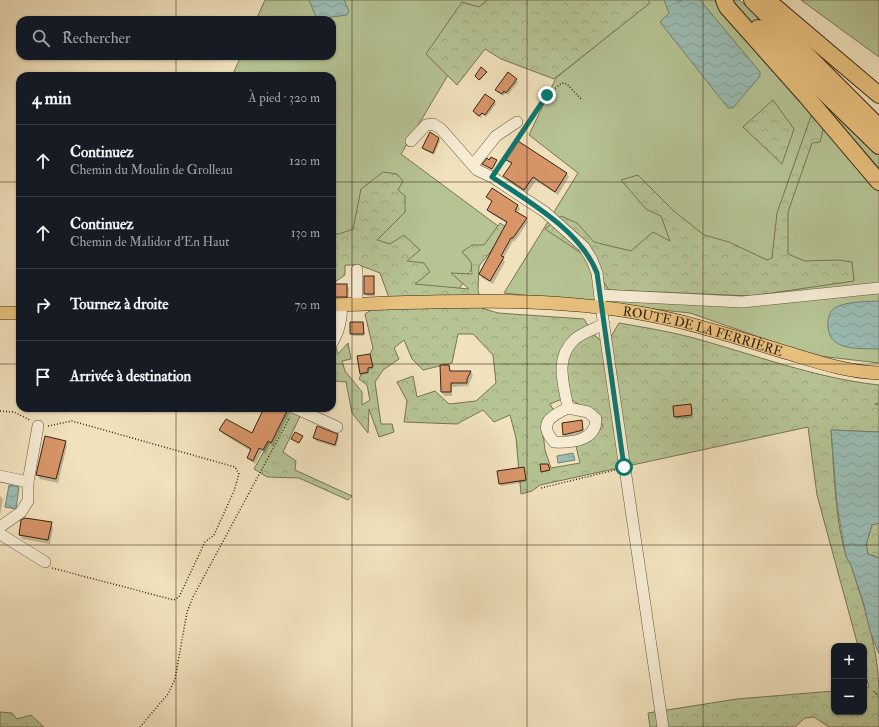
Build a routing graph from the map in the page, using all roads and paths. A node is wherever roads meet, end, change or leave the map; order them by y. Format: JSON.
{"nodes":[{"id":1,"x":724,"y":0,"type":"edge"},
{"id":2,"x":730,"y":0,"type":"edge"},
{"id":3,"x":752,"y":0,"type":"edge"},
{"id":4,"x":767,"y":0,"type":"edge"},
{"id":5,"x":879,"y":95,"type":"edge"},
{"id":6,"x":581,"y":99,"type":"dead end"},
{"id":7,"x":517,"y":122,"type":"dead end"},
{"id":8,"x":879,"y":127,"type":"edge"},
{"id":9,"x":411,"y":141,"type":"dead end"},
{"id":10,"x":879,"y":146,"type":"edge"},
{"id":11,"x":472,"y":165,"type":"junction"},
{"id":12,"x":492,"y":177,"type":"junction"},
{"id":13,"x":879,"y":182,"type":"edge"},
{"id":14,"x":357,"y":270,"type":"dead end"},
{"id":15,"x":879,"y":288,"type":"edge"},
{"id":16,"x":600,"y":301,"type":"junction"},
{"id":17,"x":356,"y":304,"type":"junction"},
{"id":18,"x":337,"y":305,"type":"edge"},
{"id":19,"x":0,"y":313,"type":"edge"},
{"id":20,"x":16,"y":313,"type":"edge"},
{"id":21,"x":604,"y":324,"type":"junction"},
{"id":22,"x":336,"y":336,"type":"edge"},
{"id":23,"x":879,"y":373,"type":"edge"},
{"id":24,"x":568,"y":408,"type":"dead end"},
{"id":25,"x":0,"y":411,"type":"edge"},
{"id":26,"x":293,"y":412,"type":"edge"},
{"id":27,"x":304,"y":412,"type":"edge"},
{"id":28,"x":38,"y":426,"type":"junction"},
{"id":29,"x":337,"y":427,"type":"dead end"},
{"id":30,"x":624,"y":467,"type":"junction"},
{"id":31,"x":0,"y":476,"type":"edge"},
{"id":32,"x":28,"y":482,"type":"junction"},
{"id":33,"x":541,"y":488,"type":"dead end"},
{"id":34,"x":0,"y":527,"type":"edge"},
{"id":35,"x":0,"y":534,"type":"edge"},
{"id":36,"x":45,"y":562,"type":"joint"},
{"id":37,"x":140,"y":727,"type":"edge"},
{"id":38,"x":663,"y":727,"type":"edge"}],
"edges":[{"from":1,"to":13,"type":"highway"},
{"from":2,"to":10,"type":"highway"},
{"from":3,"to":8,"type":"highway"},
{"from":4,"to":5,"type":"highway"},
{"from":6,"to":12,"type":"path"},
{"from":7,"to":11,"type":"street"},
{"from":9,"to":11,"type":"street"},
{"from":11,"to":12,"type":"street"},
{"from":12,"to":16,"type":"street"},
{"from":14,"to":17,"type":"street"},
{"from":15,"to":16,"type":"street"},
{"from":16,"to":17,"type":"main road","name":"ROUTE DE LA FERRIÈRE"},
{"from":16,"to":21,"type":"street"},
{"from":16,"to":23,"type":"main road","name":"ROUTE DE LA FERRIÈRE"},
{"from":17,"to":18,"type":"main road","name":"ROUTE DE LA FERRIÈRE"},
{"from":18,"to":22,"type":"street"},
{"from":19,"to":20,"type":"main road"},
{"from":21,"to":24,"type":"street"},
{"from":21,"to":30,"type":"street"},
{"from":25,"to":28,"type":"path"},
{"from":26,"to":37,"type":"path"},
{"from":27,"to":29,"type":"street"},
{"from":28,"to":32,"type":"street"},
{"from":28,"to":36,"type":"path"},
{"from":30,"to":33,"type":"path"},
{"from":30,"to":38,"type":"street"},
{"from":31,"to":32,"type":"street"},
{"from":32,"to":34,"type":"street"},
{"from":35,"to":36,"type":"street"}]}
